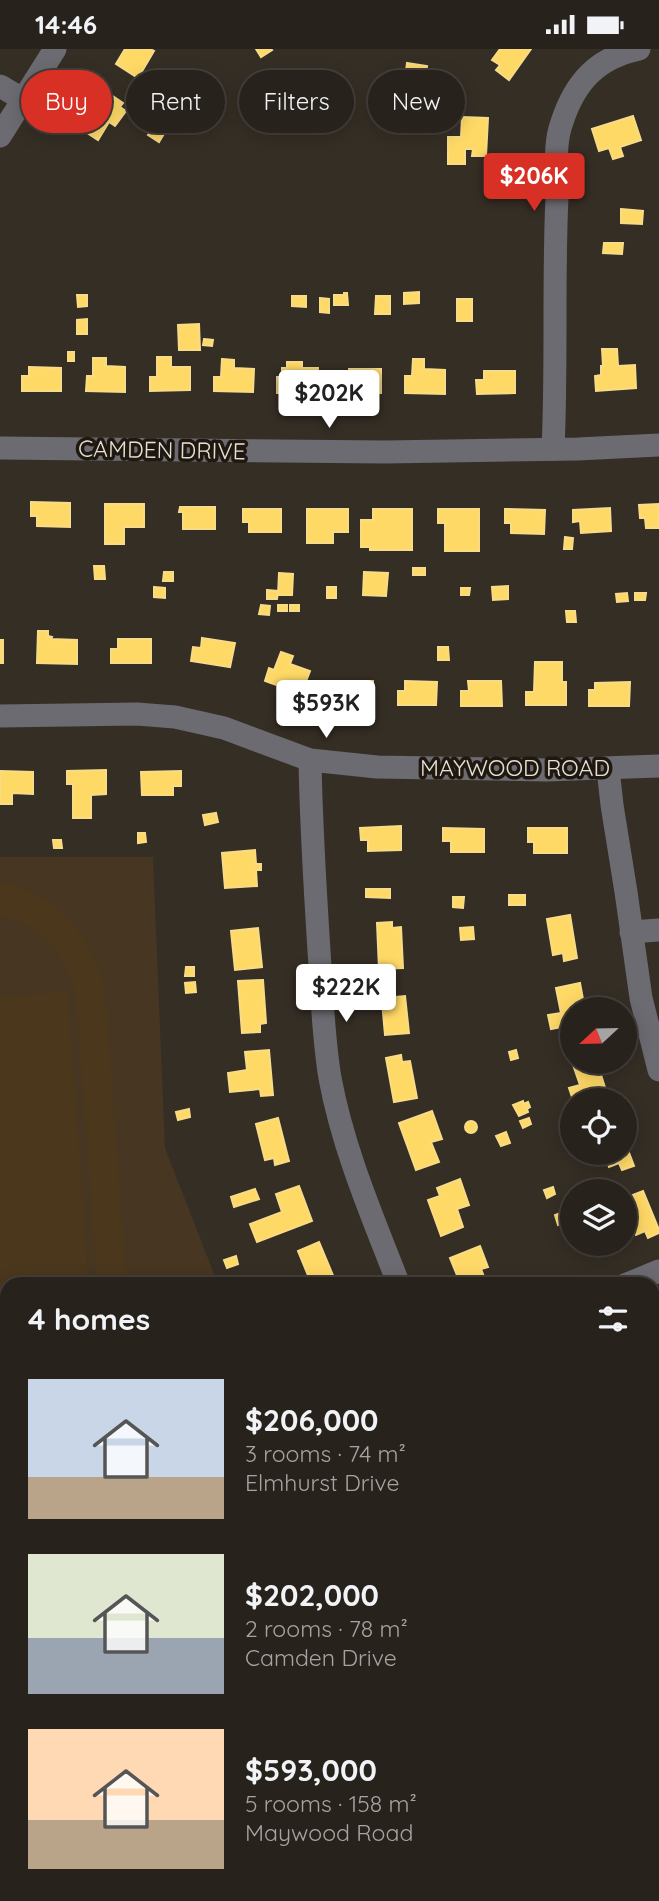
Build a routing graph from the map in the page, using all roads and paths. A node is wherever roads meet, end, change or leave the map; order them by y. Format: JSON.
{"nodes":[{"id":1,"x":55,"y":49,"type":"edge"},
{"id":2,"x":639,"y":49,"type":"edge"},
{"id":3,"x":41,"y":70,"type":"edge"},
{"id":4,"x":0,"y":86,"type":"edge"},
{"id":5,"x":21,"y":98,"type":"edge"},
{"id":6,"x":21,"y":101,"type":"edge"},
{"id":7,"x":0,"y":136,"type":"edge"},
{"id":8,"x":659,"y":445,"type":"edge"},
{"id":9,"x":0,"y":448,"type":"edge"},
{"id":10,"x":553,"y":449,"type":"junction"},
{"id":11,"x":0,"y":716,"type":"edge"},
{"id":12,"x":310,"y":760,"type":"junction"},
{"id":13,"x":659,"y":766,"type":"edge"},
{"id":14,"x":608,"y":769,"type":"junction"},
{"id":15,"x":659,"y":930,"type":"edge"},
{"id":16,"x":631,"y":932,"type":"junction"},
{"id":17,"x":659,"y":1070,"type":"edge"},
{"id":18,"x":396,"y":1277,"type":"edge"}],
"edges":[{"from":1,"to":3,"type":"street"},
{"from":2,"to":10,"type":"street"},
{"from":4,"to":5,"type":"street"},
{"from":6,"to":7,"type":"street"},
{"from":8,"to":10,"type":"street","name":"CAMDEN DRIVE"},
{"from":9,"to":10,"type":"street","name":"CAMDEN DRIVE"},
{"from":11,"to":12,"type":"street","name":"MAYWOOD ROAD"},
{"from":12,"to":14,"type":"street","name":"MAYWOOD ROAD"},
{"from":12,"to":18,"type":"street"},
{"from":13,"to":14,"type":"street","name":"MAYWOOD ROAD"},
{"from":14,"to":16,"type":"street"},
{"from":15,"to":16,"type":"street"},
{"from":16,"to":17,"type":"street"}]}
